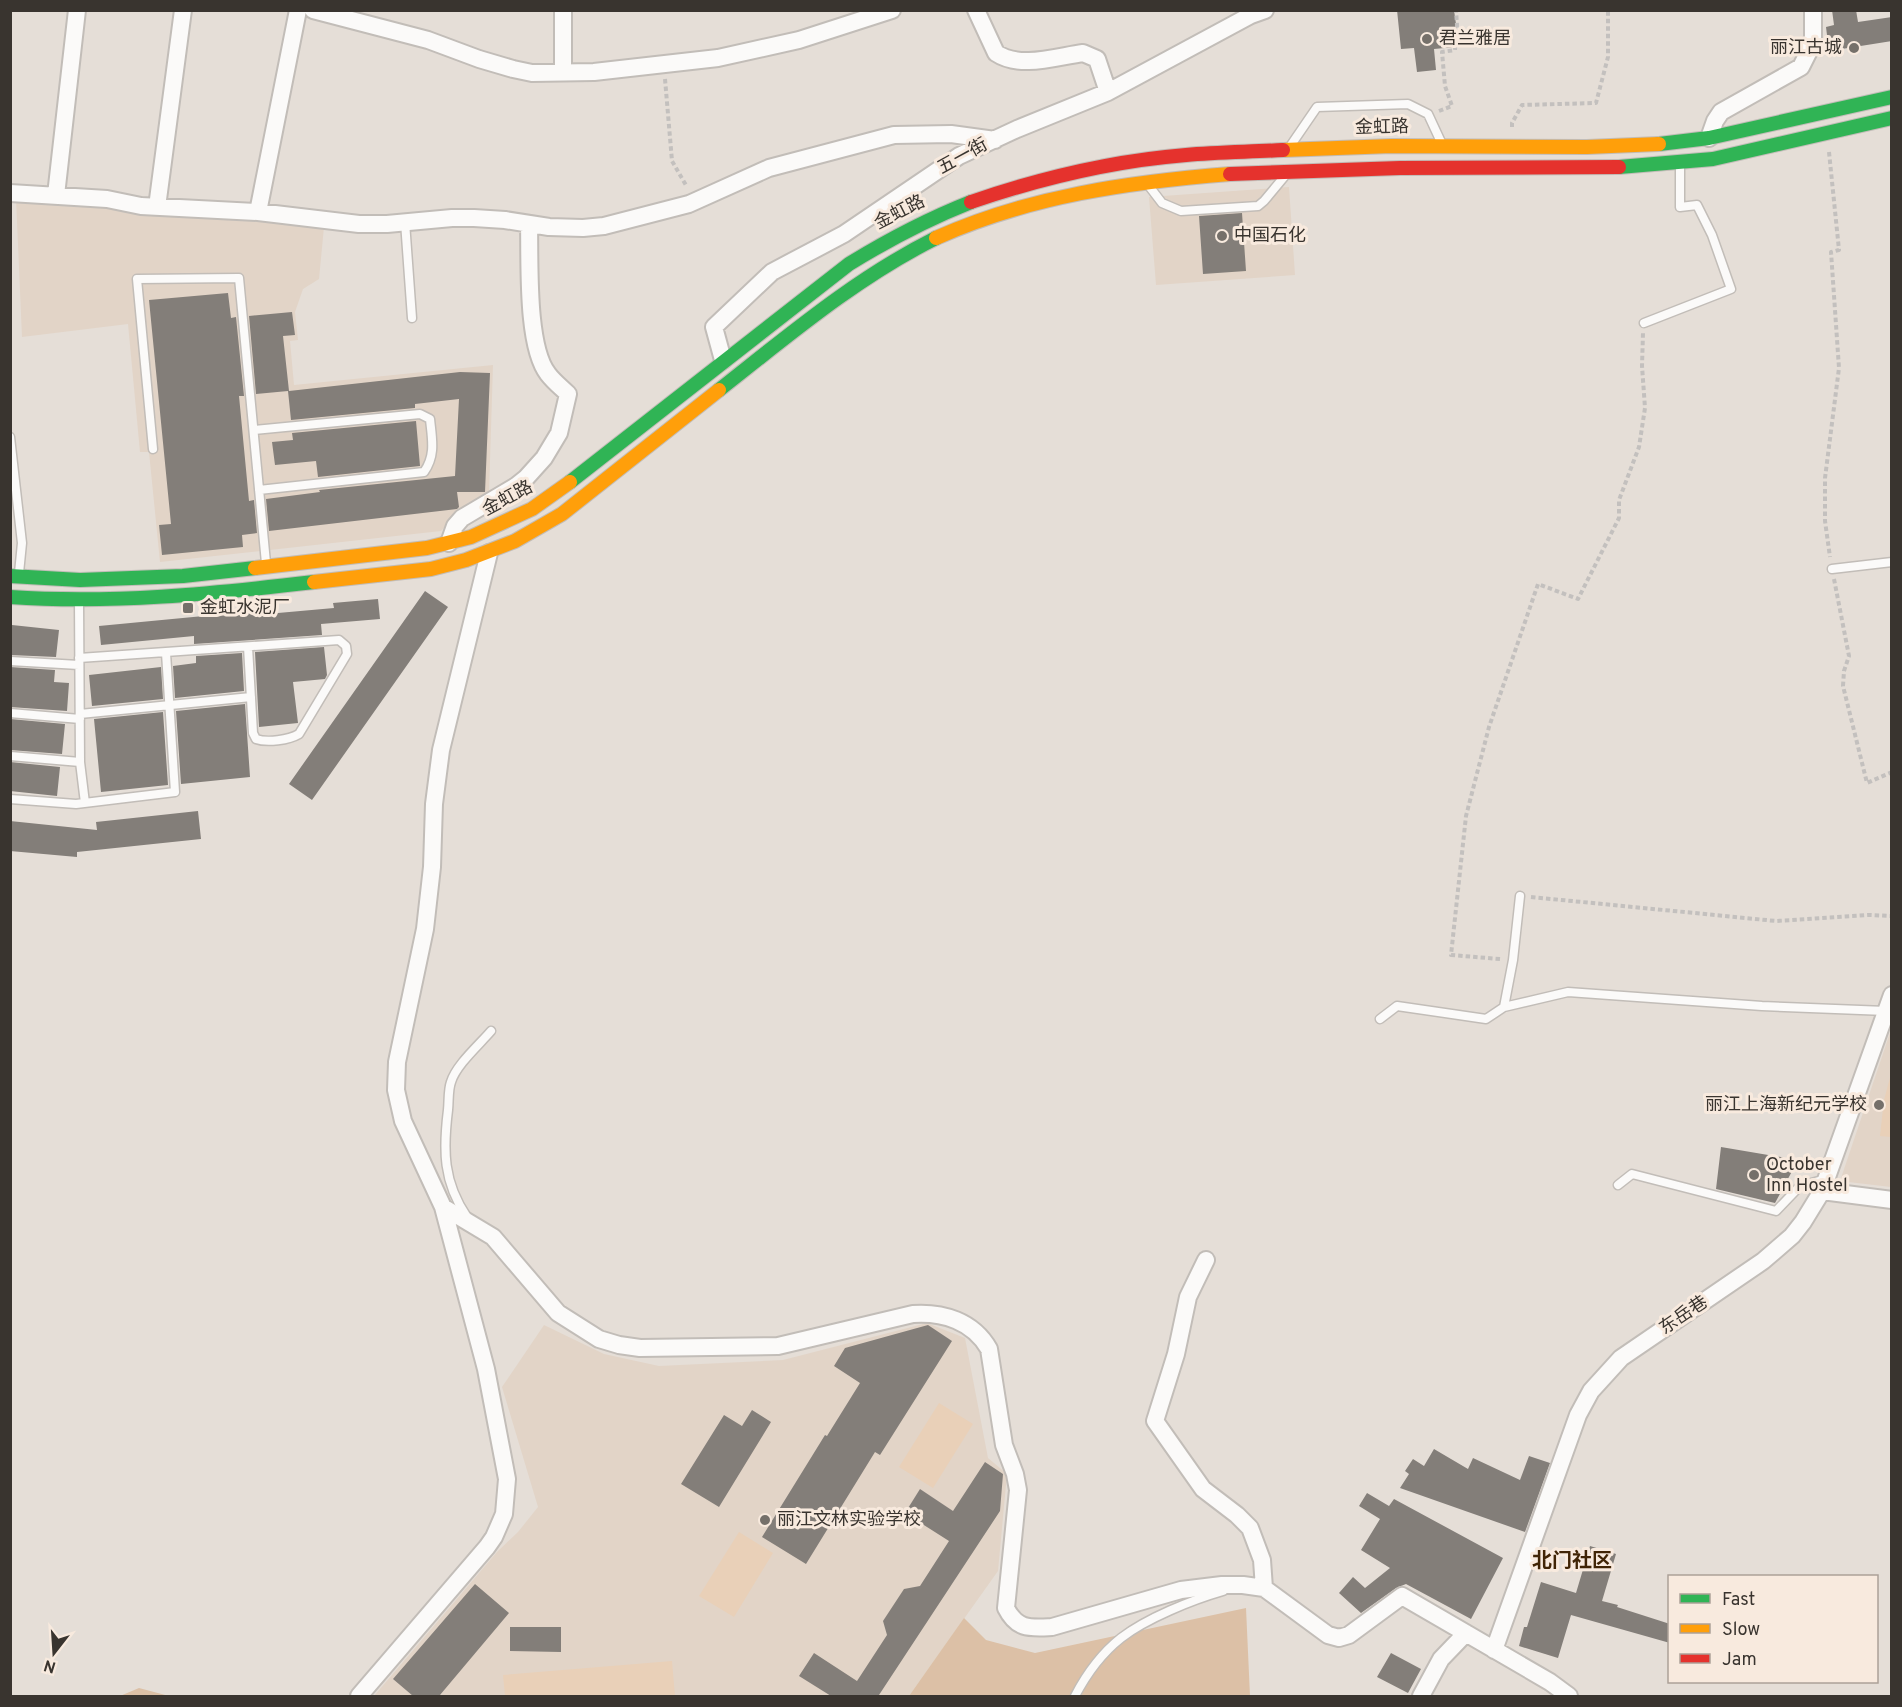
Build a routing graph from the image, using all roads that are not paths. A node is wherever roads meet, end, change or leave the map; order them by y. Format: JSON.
{"nodes":[{"id":1,"x":77,"y":10,"type":"edge"},
{"id":2,"x":183,"y":10,"type":"edge"},
{"id":3,"x":298,"y":10,"type":"edge"},
{"id":4,"x":313,"y":10,"type":"edge"},
{"id":5,"x":563,"y":10,"type":"edge"},
{"id":6,"x":892,"y":10,"type":"edge"},
{"id":7,"x":976,"y":10,"type":"edge"},
{"id":8,"x":1265,"y":10,"type":"edge"},
{"id":9,"x":1813,"y":10,"type":"edge"},
{"id":10,"x":563,"y":72,"type":"junction"},
{"id":11,"x":1108,"y":93,"type":"junction"},
{"id":12,"x":1892,"y":97,"type":"edge"},
{"id":13,"x":1892,"y":118,"type":"edge"},
{"id":14,"x":1709,"y":138,"type":"junction"},
{"id":15,"x":995,"y":140,"type":"junction"},
{"id":16,"x":1443,"y":146,"type":"junction"},
{"id":17,"x":1288,"y":150,"type":"junction"},
{"id":18,"x":1680,"y":164,"type":"junction"},
{"id":19,"x":1289,"y":171,"type":"junction"},
{"id":20,"x":1145,"y":181,"type":"junction"},
{"id":21,"x":10,"y":193,"type":"edge"},
{"id":22,"x":56,"y":195,"type":"junction"},
{"id":23,"x":157,"y":207,"type":"junction"},
{"id":24,"x":258,"y":212,"type":"junction"},
{"id":25,"x":405,"y":222,"type":"junction"},
{"id":26,"x":529,"y":224,"type":"junction"},
{"id":27,"x":412,"y":318,"type":"dead end"},
{"id":28,"x":1644,"y":323,"type":"road end"},
{"id":29,"x":723,"y":360,"type":"junction"},
{"id":30,"x":254,"y":430,"type":"junction"},
{"id":31,"x":10,"y":437,"type":"edge"},
{"id":32,"x":153,"y":449,"type":"dead end"},
{"id":33,"x":260,"y":490,"type":"junction"},
{"id":34,"x":449,"y":543,"type":"junction"},
{"id":35,"x":489,"y":553,"type":"junction"},
{"id":36,"x":1892,"y":562,"type":"edge"},
{"id":37,"x":267,"y":566,"type":"junction"},
{"id":38,"x":1832,"y":569,"type":"road end"},
{"id":39,"x":15,"y":576,"type":"edge"},
{"id":40,"x":10,"y":597,"type":"edge"},
{"id":41,"x":79,"y":601,"type":"junction"},
{"id":42,"x":248,"y":647,"type":"junction"},
{"id":43,"x":166,"y":653,"type":"junction"},
{"id":44,"x":10,"y":661,"type":"edge"},
{"id":45,"x":80,"y":661,"type":"junction"},
{"id":46,"x":251,"y":697,"type":"junction"},
{"id":47,"x":169,"y":705,"type":"junction"},
{"id":48,"x":10,"y":713,"type":"edge"},
{"id":49,"x":80,"y":717,"type":"junction"},
{"id":50,"x":10,"y":756,"type":"edge"},
{"id":51,"x":80,"y":762,"type":"junction"},
{"id":52,"x":10,"y":799,"type":"edge"},
{"id":53,"x":85,"y":802,"type":"junction"},
{"id":54,"x":1520,"y":896,"type":"road end"},
{"id":55,"x":1892,"y":995,"type":"edge"},
{"id":56,"x":1504,"y":1007,"type":"junction"},
{"id":57,"x":1886,"y":1011,"type":"junction"},
{"id":58,"x":1380,"y":1019,"type":"dead end"},
{"id":59,"x":490,"y":1031,"type":"dead end"},
{"id":60,"x":1618,"y":1185,"type":"dead end"},
{"id":61,"x":1824,"y":1185,"type":"junction"},
{"id":62,"x":1892,"y":1200,"type":"edge"},
{"id":63,"x":443,"y":1207,"type":"junction"},
{"id":64,"x":473,"y":1225,"type":"junction"},
{"id":65,"x":1206,"y":1260,"type":"dead end"},
{"id":66,"x":1244,"y":1585,"type":"junction"},
{"id":67,"x":1264,"y":1588,"type":"junction"},
{"id":68,"x":1466,"y":1633,"type":"junction"},
{"id":69,"x":1494,"y":1650,"type":"junction"},
{"id":70,"x":359,"y":1696,"type":"edge"},
{"id":71,"x":1075,"y":1696,"type":"edge"},
{"id":72,"x":1421,"y":1696,"type":"edge"},
{"id":73,"x":1569,"y":1696,"type":"edge"}],
"edges":[{"from":1,"to":22,"type":"street"},
{"from":2,"to":23,"type":"street"},
{"from":3,"to":24,"type":"street"},
{"from":4,"to":10,"type":"street"},
{"from":5,"to":10,"type":"street"},
{"from":6,"to":10,"type":"street"},
{"from":7,"to":11,"type":"street"},
{"from":8,"to":11,"type":"street","name":"五一街"},
{"from":9,"to":14,"type":"street"},
{"from":11,"to":15,"type":"street","name":"五一街"},
{"from":12,"to":14,"type":"main road","name":"金虹路"},
{"from":13,"to":18,"type":"main road"},
{"from":14,"to":16,"type":"main road","name":"金虹路"},
{"from":15,"to":26,"type":"street"},
{"from":15,"to":29,"type":"street","name":"五一街"},
{"from":16,"to":17,"type":"main road","name":"金虹路"},
{"from":16,"to":17,"type":"lane"},
{"from":17,"to":29,"type":"main road","name":"金虹路"},
{"from":18,"to":19,"type":"main road"},
{"from":18,"to":28,"type":"lane"},
{"from":19,"to":20,"type":"main road"},
{"from":19,"to":20,"type":"lane"},
{"from":20,"to":35,"type":"main road"},
{"from":21,"to":22,"type":"street"},
{"from":22,"to":23,"type":"street"},
{"from":23,"to":24,"type":"street"},
{"from":24,"to":25,"type":"street"},
{"from":25,"to":26,"type":"street"},
{"from":25,"to":27,"type":"lane"},
{"from":26,"to":34,"type":"street"},
{"from":29,"to":34,"type":"main road","name":"金虹路"},
{"from":30,"to":32,"type":"lane"},
{"from":30,"to":33,"type":"lane"},
{"from":30,"to":33,"type":"lane"},
{"from":31,"to":39,"type":"lane"},
{"from":33,"to":37,"type":"lane"},
{"from":34,"to":37,"type":"main road","name":"金虹路"},
{"from":35,"to":41,"type":"main road"},
{"from":35,"to":63,"type":"street"},
{"from":36,"to":38,"type":"lane"},
{"from":37,"to":39,"type":"main road","name":"金虹路"},
{"from":40,"to":41,"type":"main road"},
{"from":41,"to":45,"type":"lane"},
{"from":42,"to":43,"type":"lane"},
{"from":42,"to":46,"type":"lane"},
{"from":42,"to":46,"type":"lane"},
{"from":43,"to":45,"type":"lane"},
{"from":43,"to":47,"type":"lane"},
{"from":44,"to":45,"type":"lane"},
{"from":45,"to":49,"type":"lane"},
{"from":46,"to":47,"type":"lane"},
{"from":47,"to":49,"type":"lane"},
{"from":47,"to":53,"type":"lane"},
{"from":48,"to":49,"type":"lane"},
{"from":49,"to":51,"type":"lane"},
{"from":50,"to":51,"type":"lane"},
{"from":51,"to":53,"type":"lane"},
{"from":52,"to":53,"type":"lane"},
{"from":54,"to":56,"type":"lane"},
{"from":55,"to":57,"type":"street","name":"东岳巷"},
{"from":56,"to":57,"type":"lane"},
{"from":56,"to":58,"type":"lane"},
{"from":57,"to":61,"type":"street","name":"东岳巷"},
{"from":59,"to":64,"type":"lane"},
{"from":60,"to":61,"type":"lane"},
{"from":61,"to":62,"type":"street"},
{"from":61,"to":69,"type":"street","name":"东岳巷"},
{"from":63,"to":64,"type":"street"},
{"from":63,"to":70,"type":"street"},
{"from":64,"to":66,"type":"street"},
{"from":65,"to":67,"type":"street"},
{"from":66,"to":67,"type":"street"},
{"from":66,"to":71,"type":"lane"},
{"from":67,"to":68,"type":"street"},
{"from":68,"to":69,"type":"street"},
{"from":68,"to":72,"type":"street"},
{"from":69,"to":73,"type":"street"}]}
